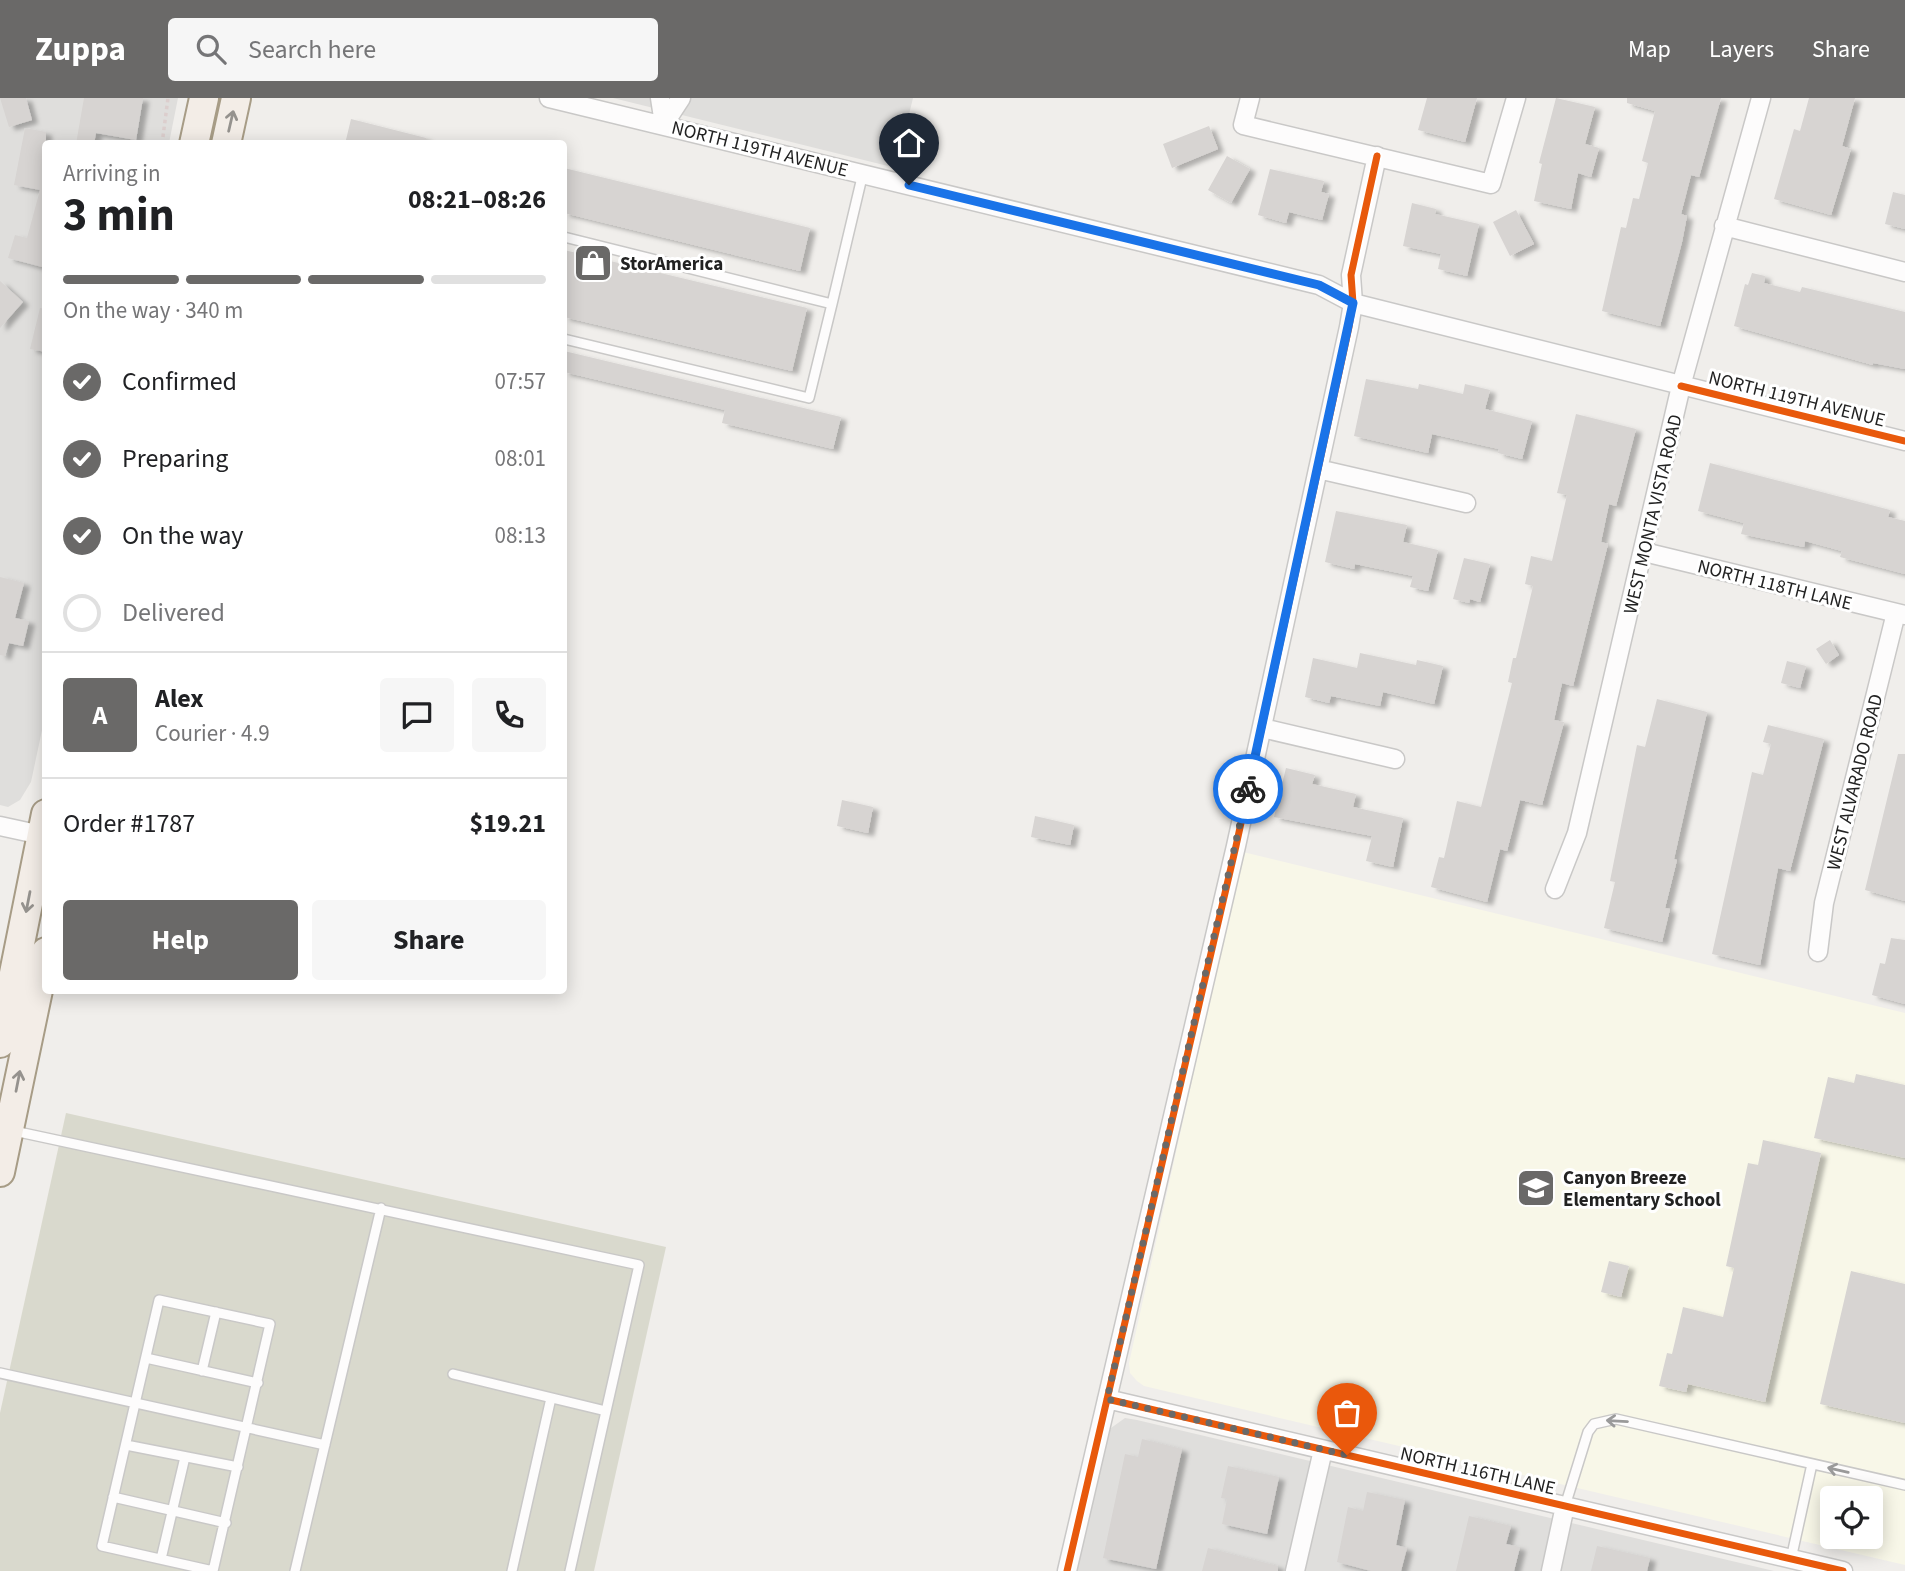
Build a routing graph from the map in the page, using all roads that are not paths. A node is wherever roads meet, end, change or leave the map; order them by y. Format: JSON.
{"nodes":[{"id":1,"x":204,"y":98,"type":"edge"},
{"id":2,"x":236,"y":98,"type":"edge"},
{"id":3,"x":549,"y":98,"type":"edge"},
{"id":4,"x":660,"y":98,"type":"edge"},
{"id":5,"x":681,"y":98,"type":"edge"},
{"id":6,"x":1250,"y":98,"type":"edge"},
{"id":7,"x":1516,"y":98,"type":"edge"},
{"id":8,"x":1761,"y":98,"type":"edge"},
{"id":9,"x":664,"y":124,"type":"junction"},
{"id":10,"x":195,"y":140,"type":"edge"},
{"id":11,"x":227,"y":140,"type":"edge"},
{"id":12,"x":1377,"y":156,"type":"junction"},
{"id":13,"x":863,"y":173,"type":"junction"},
{"id":14,"x":1724,"y":226,"type":"junction"},
{"id":15,"x":567,"y":238,"type":"edge"},
{"id":16,"x":1905,"y":272,"type":"edge"},
{"id":17,"x":1353,"y":303,"type":"junction"},
{"id":18,"x":832,"y":304,"type":"junction"},
{"id":19,"x":567,"y":340,"type":"edge"},
{"id":20,"x":1681,"y":386,"type":"junction"},
{"id":21,"x":1905,"y":441,"type":"edge"},
{"id":22,"x":1318,"y":469,"type":"junction"},
{"id":23,"x":1466,"y":503,"type":"dead end"},
{"id":24,"x":1644,"y":552,"type":"junction"},
{"id":25,"x":1900,"y":614,"type":"edge"},
{"id":26,"x":1262,"y":728,"type":"junction"},
{"id":27,"x":1395,"y":759,"type":"dead end"},
{"id":28,"x":0,"y":826,"type":"edge"},
{"id":29,"x":42,"y":829,"type":"edge"},
{"id":30,"x":42,"y":839,"type":"edge"},
{"id":31,"x":1555,"y":889,"type":"dead end"},
{"id":32,"x":1818,"y":952,"type":"dead end"},
{"id":33,"x":42,"y":971,"type":"edge"},
{"id":34,"x":0,"y":1043,"type":"edge"},
{"id":35,"x":8,"y":1130,"type":"junction"},
{"id":36,"x":0,"y":1172,"type":"edge"},
{"id":37,"x":380,"y":1208,"type":"junction"},
{"id":38,"x":216,"y":1312,"type":"junction"},
{"id":39,"x":146,"y":1359,"type":"junction"},
{"id":40,"x":202,"y":1371,"type":"junction"},
{"id":41,"x":0,"y":1373,"type":"edge"},
{"id":42,"x":453,"y":1374,"type":"dead end"},
{"id":43,"x":258,"y":1383,"type":"junction"},
{"id":44,"x":551,"y":1398,"type":"junction"},
{"id":45,"x":1107,"y":1399,"type":"junction"},
{"id":46,"x":136,"y":1403,"type":"junction"},
{"id":47,"x":606,"y":1411,"type":"junction"},
{"id":48,"x":248,"y":1428,"type":"junction"},
{"id":49,"x":126,"y":1445,"type":"junction"},
{"id":50,"x":325,"y":1445,"type":"junction"},
{"id":51,"x":1322,"y":1450,"type":"junction"},
{"id":52,"x":185,"y":1457,"type":"junction"},
{"id":53,"x":1812,"y":1464,"type":"junction"},
{"id":54,"x":238,"y":1468,"type":"junction"},
{"id":55,"x":1905,"y":1485,"type":"edge"},
{"id":56,"x":113,"y":1497,"type":"junction"},
{"id":57,"x":1565,"y":1506,"type":"junction"},
{"id":58,"x":171,"y":1510,"type":"junction"},
{"id":59,"x":226,"y":1523,"type":"junction"},
{"id":60,"x":161,"y":1559,"type":"junction"},
{"id":61,"x":1790,"y":1565,"type":"edge"},
{"id":62,"x":295,"y":1571,"type":"edge"},
{"id":63,"x":512,"y":1571,"type":"edge"},
{"id":64,"x":569,"y":1571,"type":"edge"},
{"id":65,"x":1067,"y":1571,"type":"edge"},
{"id":66,"x":1295,"y":1571,"type":"edge"},
{"id":67,"x":1550,"y":1571,"type":"edge"},
{"id":68,"x":1843,"y":1571,"type":"edge"}],
"edges":[{"from":1,"to":10,"type":"main road"},
{"from":11,"to":2,"type":"main road","one_way":true},
{"from":3,"to":9,"type":"street","name":"NORTH 119TH AVENUE"},
{"from":4,"to":9,"type":"street"},
{"from":5,"to":9,"type":"street"},
{"from":6,"to":12,"type":"street"},
{"from":7,"to":12,"type":"street"},
{"from":8,"to":14,"type":"street","name":"WEST MONTA VISTA ROAD"},
{"from":9,"to":13,"type":"street","name":"NORTH 119TH AVENUE"},
{"from":12,"to":17,"type":"street"},
{"from":13,"to":17,"type":"street","name":"NORTH 119TH AVENUE"},
{"from":13,"to":18,"type":"lane"},
{"from":14,"to":16,"type":"street"},
{"from":14,"to":20,"type":"street","name":"WEST MONTA VISTA ROAD"},
{"from":15,"to":18,"type":"lane"},
{"from":17,"to":20,"type":"street","name":"NORTH 119TH AVENUE"},
{"from":17,"to":22,"type":"street"},
{"from":18,"to":19,"type":"lane"},
{"from":20,"to":21,"type":"street","name":"NORTH 119TH AVENUE"},
{"from":20,"to":24,"type":"street","name":"WEST MONTA VISTA ROAD"},
{"from":22,"to":23,"type":"street"},
{"from":22,"to":26,"type":"street"},
{"from":24,"to":25,"type":"street","name":"NORTH 118TH LANE"},
{"from":24,"to":31,"type":"street","name":"WEST MONTA VISTA ROAD"},
{"from":25,"to":32,"type":"street","name":"WEST ALVARADO ROAD"},
{"from":26,"to":27,"type":"street"},
{"from":26,"to":45,"type":"street"},
{"from":28,"to":29,"type":"street"},
{"from":30,"to":34,"type":"main road","one_way":true},
{"from":35,"to":33,"type":"main road","one_way":true},
{"from":35,"to":36,"type":"main road"},
{"from":35,"to":37,"type":"lane"},
{"from":37,"to":47,"type":"lane"},
{"from":37,"to":50,"type":"lane"},
{"from":38,"to":39,"type":"lane"},
{"from":38,"to":40,"type":"lane"},
{"from":38,"to":43,"type":"lane"},
{"from":39,"to":40,"type":"lane"},
{"from":39,"to":46,"type":"lane"},
{"from":40,"to":43,"type":"lane"},
{"from":41,"to":46,"type":"lane"},
{"from":42,"to":44,"type":"lane"},
{"from":43,"to":48,"type":"lane"},
{"from":44,"to":47,"type":"lane"},
{"from":44,"to":63,"type":"lane"},
{"from":45,"to":51,"type":"street","name":"NORTH 116TH LANE"},
{"from":45,"to":65,"type":"street"},
{"from":46,"to":48,"type":"lane"},
{"from":46,"to":49,"type":"lane"},
{"from":47,"to":64,"type":"lane"},
{"from":48,"to":50,"type":"lane"},
{"from":48,"to":54,"type":"lane"},
{"from":49,"to":52,"type":"lane"},
{"from":49,"to":56,"type":"lane"},
{"from":50,"to":62,"type":"lane"},
{"from":51,"to":57,"type":"street","name":"NORTH 116TH LANE"},
{"from":51,"to":66,"type":"street"},
{"from":52,"to":54,"type":"lane"},
{"from":52,"to":58,"type":"lane"},
{"from":55,"to":53,"type":"lane","one_way":true},
{"from":53,"to":57,"type":"lane","one_way":true},
{"from":53,"to":61,"type":"lane"},
{"from":54,"to":59,"type":"lane"},
{"from":56,"to":58,"type":"lane"},
{"from":56,"to":60,"type":"lane"},
{"from":57,"to":61,"type":"street","name":"NORTH 116TH LANE"},
{"from":57,"to":67,"type":"street"},
{"from":58,"to":59,"type":"lane"},
{"from":58,"to":60,"type":"lane"},
{"from":59,"to":60,"type":"lane"},
{"from":61,"to":68,"type":"street","name":"NORTH 116TH LANE"}]}
